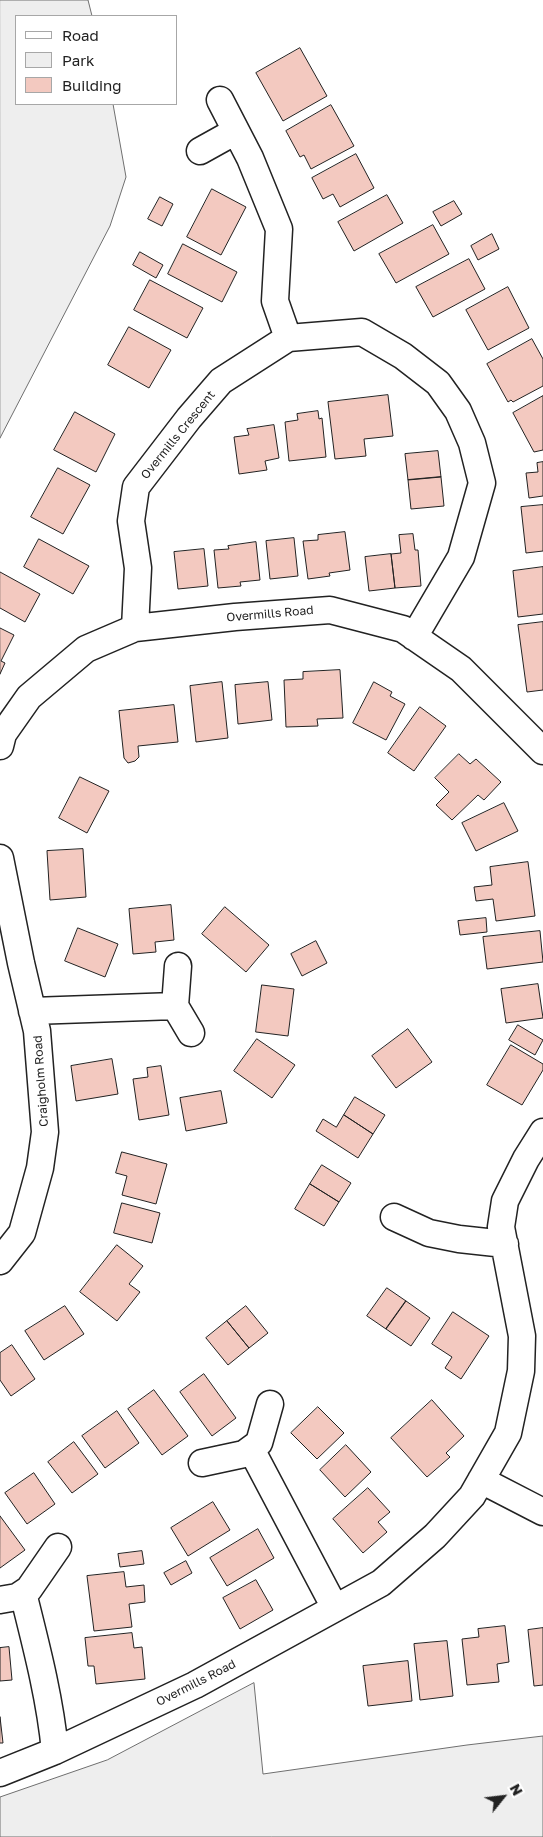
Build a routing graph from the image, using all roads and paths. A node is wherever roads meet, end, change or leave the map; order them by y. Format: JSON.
{"nodes":[{"id":1,"x":220,"y":100,"type":"dead end"},
{"id":2,"x":236,"y":131,"type":"junction"},
{"id":3,"x":200,"y":151,"type":"dead end"},
{"id":4,"x":288,"y":338,"type":"junction"},
{"id":5,"x":135,"y":628,"type":"junction"},
{"id":6,"x":414,"y":637,"type":"junction"},
{"id":7,"x":0,"y":746,"type":"edge"},
{"id":8,"x":543,"y":751,"type":"edge"},
{"id":9,"x":0,"y":858,"type":"edge"},
{"id":10,"x":178,"y":966,"type":"dead end"},
{"id":11,"x":175,"y":1006,"type":"junction"},
{"id":12,"x":32,"y":1011,"type":"junction"},
{"id":13,"x":192,"y":1033,"type":"dead end"},
{"id":14,"x":543,"y":1132,"type":"edge"},
{"id":15,"x":394,"y":1217,"type":"dead end"},
{"id":16,"x":505,"y":1244,"type":"junction"},
{"id":17,"x":0,"y":1261,"type":"edge"},
{"id":18,"x":270,"y":1404,"type":"dead end"},
{"id":19,"x":252,"y":1449,"type":"junction"},
{"id":20,"x":202,"y":1463,"type":"dead end"},
{"id":21,"x":481,"y":1480,"type":"junction"},
{"id":22,"x":543,"y":1512,"type":"edge"},
{"id":23,"x":58,"y":1547,"type":"dead end"},
{"id":24,"x":11,"y":1596,"type":"edge"},
{"id":25,"x":335,"y":1608,"type":"junction"},
{"id":26,"x":54,"y":1751,"type":"junction"},
{"id":27,"x":0,"y":1773,"type":"edge"}],
"edges":[{"from":1,"to":2,"type":"street"},
{"from":2,"to":3,"type":"street"},
{"from":2,"to":4,"type":"street"},
{"from":4,"to":5,"type":"street","name":"Overmills Crescent"},
{"from":4,"to":6,"type":"street","name":"Overmills Crescent"},
{"from":5,"to":6,"type":"street","name":"Overmills Road"},
{"from":5,"to":7,"type":"street","name":"Overmills Road"},
{"from":6,"to":8,"type":"street","name":"Overmills Road"},
{"from":9,"to":12,"type":"street","name":"Craigholm Road"},
{"from":10,"to":11,"type":"street"},
{"from":11,"to":12,"type":"street"},
{"from":11,"to":13,"type":"street"},
{"from":12,"to":17,"type":"street","name":"Craigholm Road"},
{"from":14,"to":16,"type":"street","name":"Overmills Road"},
{"from":15,"to":16,"type":"street"},
{"from":16,"to":21,"type":"street","name":"Overmills Road"},
{"from":18,"to":19,"type":"street"},
{"from":19,"to":20,"type":"street"},
{"from":19,"to":25,"type":"street"},
{"from":21,"to":22,"type":"street"},
{"from":21,"to":25,"type":"street","name":"Overmills Road"},
{"from":23,"to":24,"type":"street"},
{"from":24,"to":26,"type":"street"},
{"from":25,"to":26,"type":"street","name":"Overmills Road"},
{"from":26,"to":27,"type":"street","name":"Overmills Road"}]}
